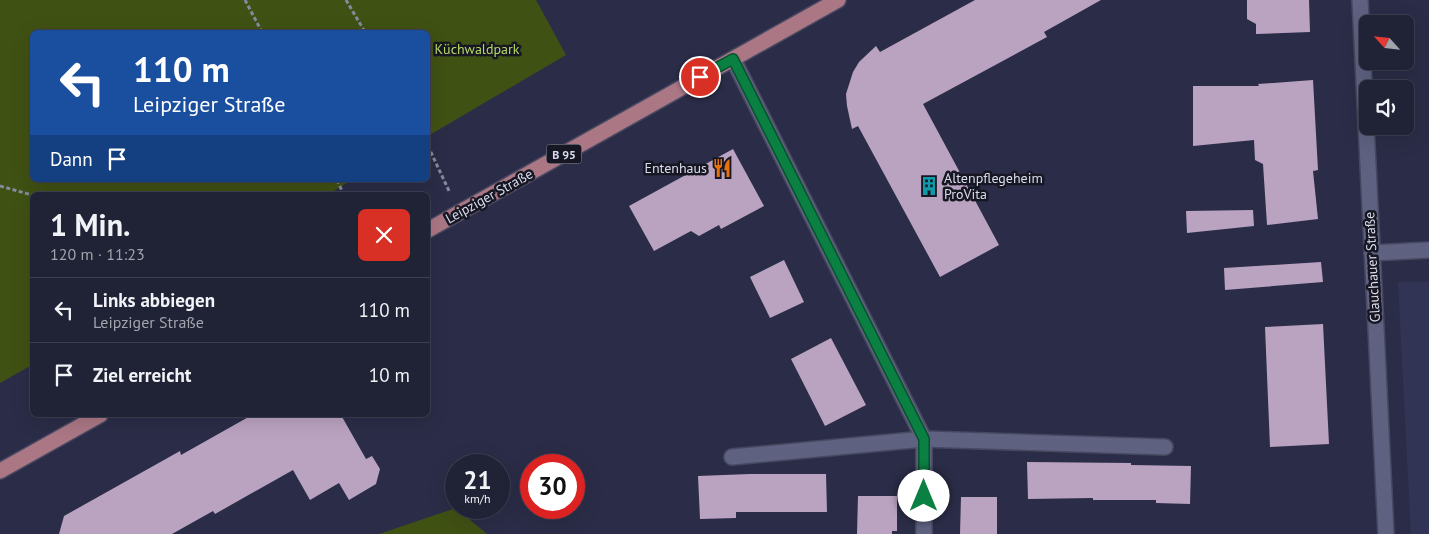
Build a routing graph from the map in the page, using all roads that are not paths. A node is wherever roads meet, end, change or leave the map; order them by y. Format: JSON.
{"nodes":[{"id":1,"x":838,"y":0,"type":"edge"},
{"id":2,"x":1360,"y":0,"type":"edge"},
{"id":3,"x":733,"y":59,"type":"junction"},
{"id":4,"x":430,"y":229,"type":"edge"},
{"id":5,"x":1429,"y":250,"type":"edge"},
{"id":6,"x":1372,"y":253,"type":"junction"},
{"id":7,"x":96,"y":417,"type":"edge"},
{"id":8,"x":924,"y":439,"type":"junction"},
{"id":9,"x":1165,"y":446,"type":"dead end"},
{"id":10,"x":732,"y":457,"type":"dead end"},
{"id":11,"x":0,"y":470,"type":"edge"},
{"id":12,"x":924,"y":534,"type":"edge"},
{"id":13,"x":1386,"y":534,"type":"edge"}],
"edges":[{"from":1,"to":3,"type":"main road","name":"Leipziger Straße","number":"B 95"},
{"from":2,"to":6,"type":"street","name":"Glauchauer Straße"},
{"from":3,"to":4,"type":"main road","name":"Leipziger Straße","number":"B 95"},
{"from":3,"to":8,"type":"street"},
{"from":5,"to":6,"type":"street"},
{"from":6,"to":13,"type":"street","name":"Glauchauer Straße"},
{"from":7,"to":11,"type":"main road"},
{"from":8,"to":9,"type":"street"},
{"from":8,"to":10,"type":"street"},
{"from":8,"to":12,"type":"street"}]}
